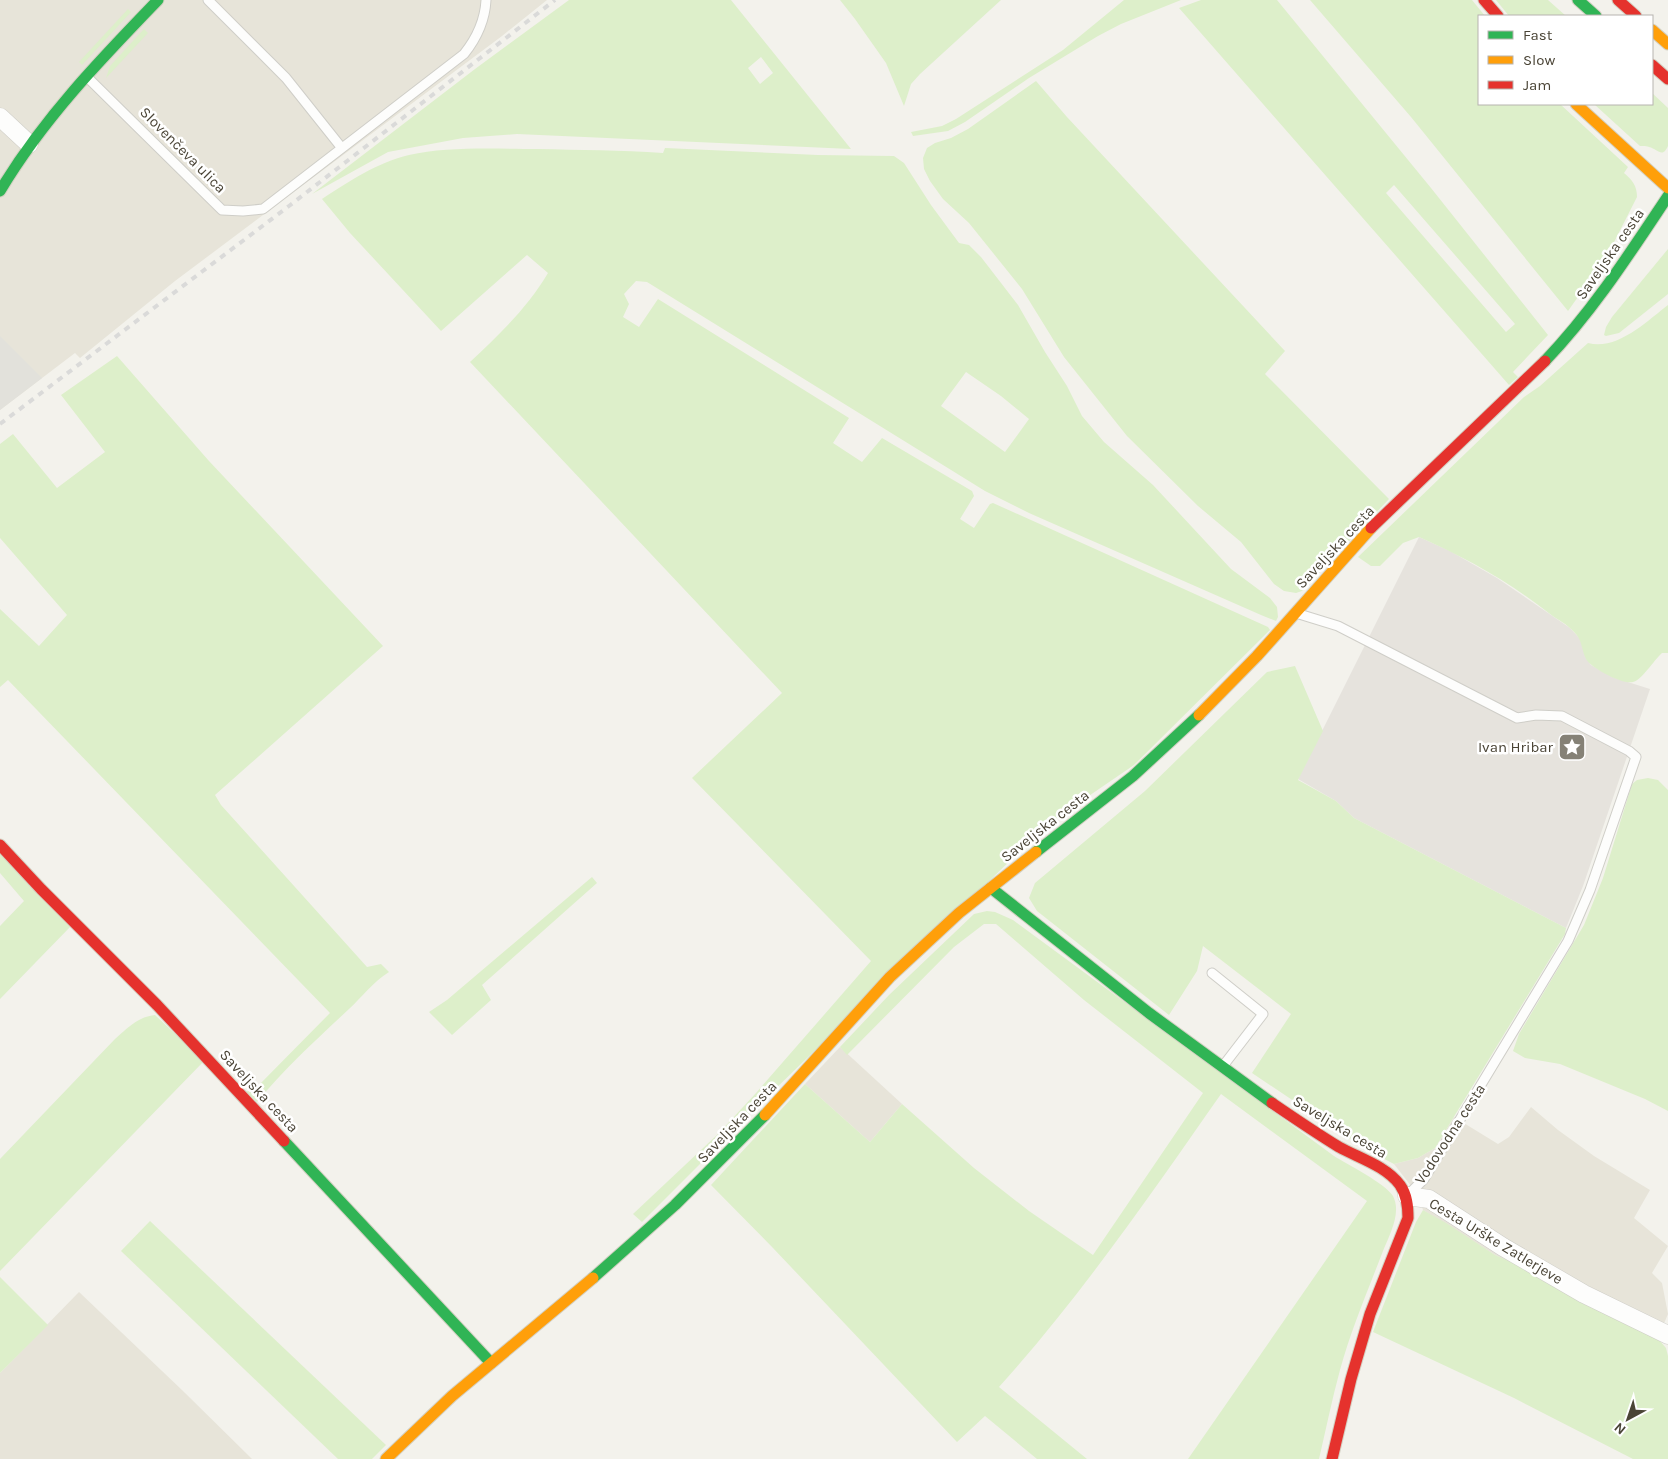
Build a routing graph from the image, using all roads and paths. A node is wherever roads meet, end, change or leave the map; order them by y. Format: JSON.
{"nodes":[{"id":1,"x":158,"y":0,"type":"edge"},
{"id":2,"x":208,"y":0,"type":"edge"},
{"id":3,"x":486,"y":0,"type":"edge"},
{"id":4,"x":1484,"y":0,"type":"edge"},
{"id":5,"x":1578,"y":0,"type":"edge"},
{"id":6,"x":1618,"y":0,"type":"edge"},
{"id":7,"x":1497,"y":15,"type":"edge"},
{"id":8,"x":1595,"y":15,"type":"edge"},
{"id":9,"x":1635,"y":15,"type":"edge"},
{"id":10,"x":1653,"y":31,"type":"edge"},
{"id":11,"x":1668,"y":44,"type":"edge"},
{"id":12,"x":1653,"y":66,"type":"edge"},
{"id":13,"x":87,"y":76,"type":"junction"},
{"id":14,"x":1668,"y":79,"type":"edge"},
{"id":15,"x":1577,"y":105,"type":"edge"},
{"id":16,"x":0,"y":117,"type":"edge"},
{"id":17,"x":29,"y":144,"type":"junction"},
{"id":18,"x":342,"y":148,"type":"junction"},
{"id":19,"x":1668,"y":188,"type":"edge"},
{"id":20,"x":0,"y":192,"type":"edge"},
{"id":21,"x":1668,"y":196,"type":"edge"},
{"id":22,"x":1295,"y":613,"type":"junction"},
{"id":23,"x":0,"y":845,"type":"edge"},
{"id":24,"x":991,"y":888,"type":"junction"},
{"id":25,"x":1212,"y":973,"type":"dead end"},
{"id":26,"x":1222,"y":1068,"type":"junction"},
{"id":27,"x":1407,"y":1196,"type":"junction"},
{"id":28,"x":1668,"y":1335,"type":"edge"},
{"id":29,"x":491,"y":1363,"type":"junction"},
{"id":30,"x":386,"y":1459,"type":"edge"},
{"id":31,"x":1332,"y":1459,"type":"edge"}],
"edges":[{"from":1,"to":13,"type":"main road"},
{"from":2,"to":18,"type":"lane"},
{"from":3,"to":18,"type":"lane","name":"Slovenčeva ulica"},
{"from":4,"to":7,"type":"main road"},
{"from":5,"to":8,"type":"main road"},
{"from":6,"to":9,"type":"main road"},
{"from":10,"to":11,"type":"main road"},
{"from":12,"to":14,"type":"main road"},
{"from":13,"to":17,"type":"main road"},
{"from":13,"to":18,"type":"lane","name":"Slovenčeva ulica"},
{"from":15,"to":19,"type":"main road"},
{"from":16,"to":17,"type":"street"},
{"from":17,"to":20,"type":"main road"},
{"from":21,"to":22,"type":"main road","name":"Saveljska cesta"},
{"from":22,"to":24,"type":"main road","name":"Saveljska cesta"},
{"from":22,"to":27,"type":"lane","name":"Vodovodna cesta"},
{"from":23,"to":29,"type":"main road","name":"Saveljska cesta"},
{"from":24,"to":26,"type":"main road","name":"Saveljska cesta"},
{"from":24,"to":29,"type":"main road","name":"Saveljska cesta"},
{"from":25,"to":26,"type":"lane"},
{"from":26,"to":27,"type":"main road","name":"Saveljska cesta"},
{"from":27,"to":28,"type":"street","name":"Cesta Urške Zatlerjeve"},
{"from":27,"to":31,"type":"main road","name":"Cesta Urške Zatlerjeve"},
{"from":29,"to":30,"type":"main road","name":"Saveljska cesta"}]}
